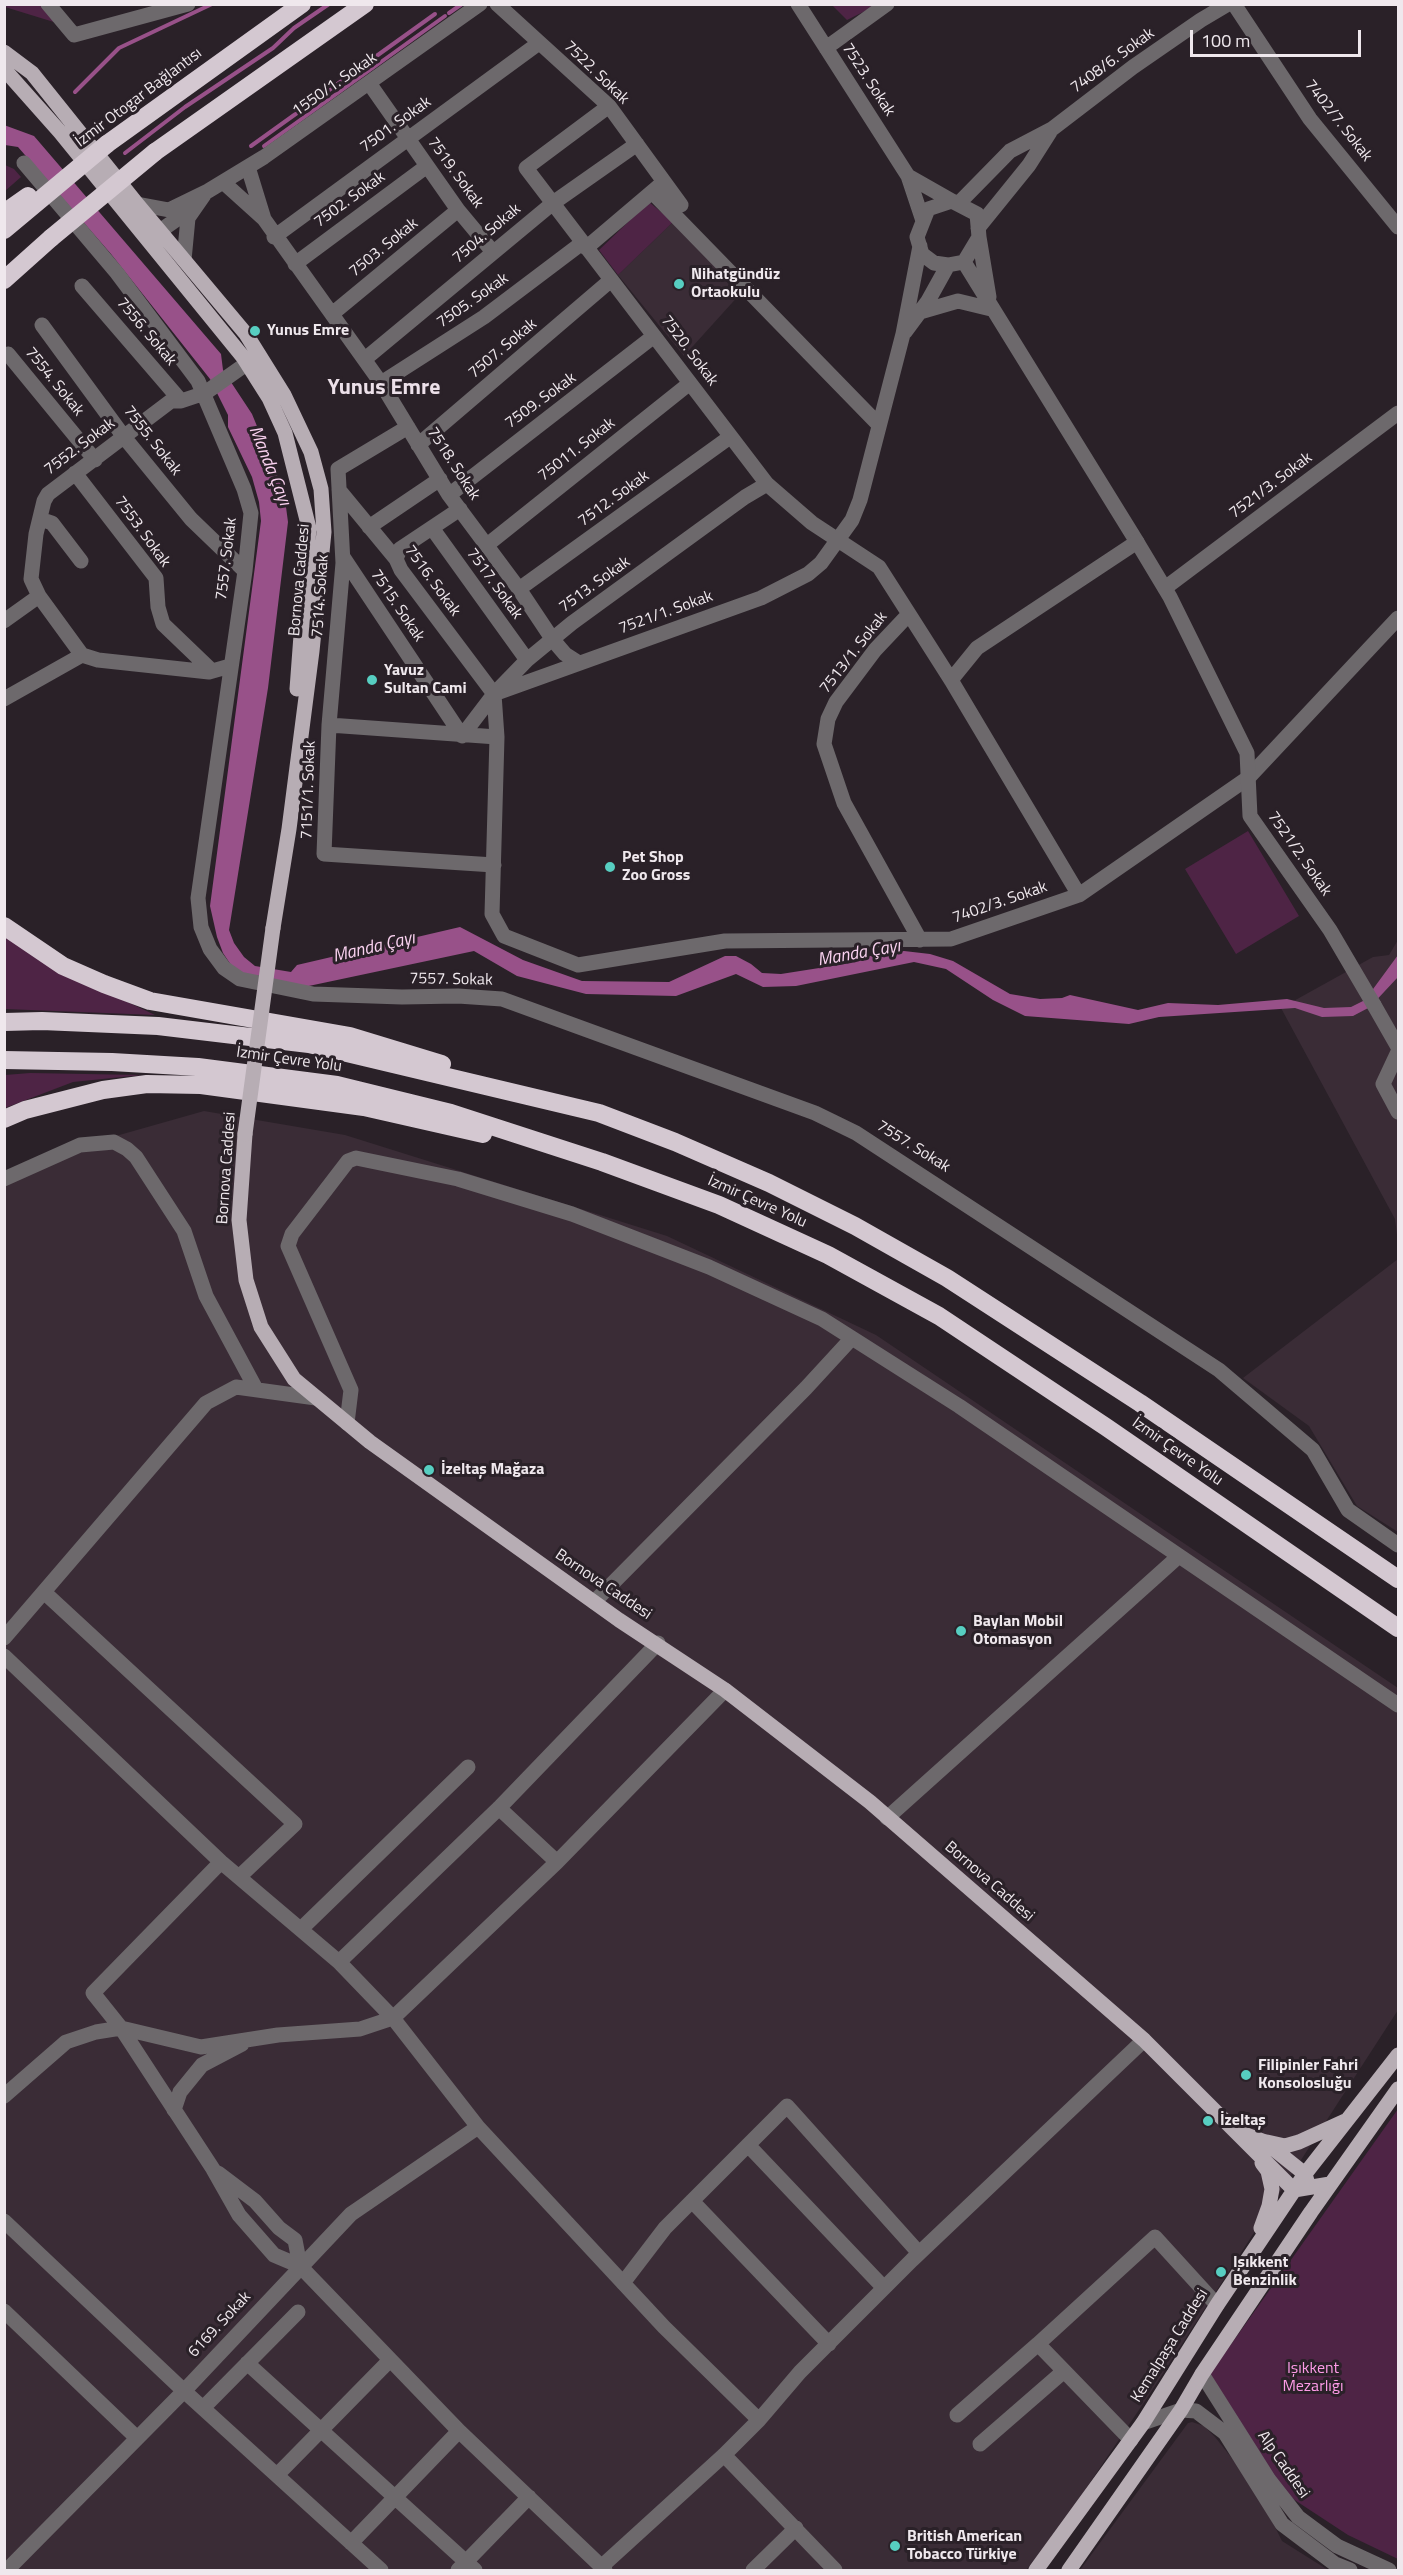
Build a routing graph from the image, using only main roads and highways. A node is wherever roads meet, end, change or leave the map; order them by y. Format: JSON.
{"nodes":[{"id":1,"x":302,"y":4,"type":"edge"},
{"id":2,"x":365,"y":4,"type":"edge"},
{"id":3,"x":4,"y":52,"type":"edge"},
{"id":4,"x":4,"y":69,"type":"edge"},
{"id":5,"x":99,"y":158,"type":"junction"},
{"id":6,"x":4,"y":213,"type":"edge"},
{"id":7,"x":4,"y":230,"type":"edge"},
{"id":8,"x":152,"y":233,"type":"junction"},
{"id":9,"x":21,"y":265,"type":"junction"},
{"id":10,"x":4,"y":280,"type":"edge"},
{"id":11,"x":4,"y":285,"type":"edge"},
{"id":12,"x":4,"y":926,"type":"edge"},
{"id":13,"x":273,"y":928,"type":"junction"},
{"id":14,"x":4,"y":1022,"type":"edge"},
{"id":15,"x":4,"y":1060,"type":"edge"},
{"id":16,"x":598,"y":1113,"type":"junction"},
{"id":17,"x":4,"y":1119,"type":"edge"},
{"id":18,"x":602,"y":1162,"type":"junction"},
{"id":19,"x":1398,"y":1579,"type":"edge"},
{"id":20,"x":1398,"y":1628,"type":"edge"},
{"id":21,"x":1398,"y":2055,"type":"edge"},
{"id":22,"x":1398,"y":2090,"type":"edge"},
{"id":23,"x":1348,"y":2119,"type":"junction"},
{"id":24,"x":1238,"y":2132,"type":"junction"},
{"id":25,"x":1265,"y":2142,"type":"junction"},
{"id":26,"x":1302,"y":2184,"type":"junction"},
{"id":27,"x":1330,"y":2184,"type":"junction"},
{"id":28,"x":1311,"y":2212,"type":"junction"},
{"id":29,"x":1251,"y":2252,"type":"junction"},
{"id":30,"x":1036,"y":2571,"type":"edge"},
{"id":31,"x":1069,"y":2571,"type":"edge"}],
"edges":[{"from":1,"to":5,"type":"highway","name":"İzmir Otogar Bağlantısı"},
{"from":2,"to":9,"type":"highway","bridge":true},
{"from":3,"to":5,"type":"main road"},
{"from":4,"to":5,"type":"main road"},
{"from":5,"to":6,"type":"highway","bridge":true},
{"from":5,"to":7,"type":"highway","name":"İzmir Otogar Bağlantısı","bridge":true},
{"from":5,"to":8,"type":"main road","name":"Bornova Caddesi"},
{"from":5,"to":8,"type":"main road","name":"Bornova Caddesi"},
{"from":8,"to":13,"type":"main road","name":"Bornova Caddesi"},
{"from":8,"to":13,"type":"main road","name":"Bornova Caddesi"},
{"from":9,"to":10,"type":"highway"},
{"from":9,"to":11,"type":"highway"},
{"from":12,"to":16,"type":"highway"},
{"from":13,"to":24,"type":"main road","name":"Bornova Caddesi","bridge":true},
{"from":14,"to":16,"type":"highway","name":"İzmir Çevre Yolu"},
{"from":15,"to":18,"type":"highway","name":"İzmir Çevre Yolu"},
{"from":16,"to":19,"type":"highway","name":"İzmir Çevre Yolu"},
{"from":17,"to":18,"type":"highway"},
{"from":18,"to":20,"type":"highway","name":"İzmir Çevre Yolu"},
{"from":21,"to":23,"type":"main road","name":"Kemalpaşa Caddesi"},
{"from":22,"to":27,"type":"main road"},
{"from":23,"to":25,"type":"main road"},
{"from":23,"to":26,"type":"main road","name":"Kemalpaşa Caddesi"},
{"from":24,"to":25,"type":"main road"},
{"from":24,"to":26,"type":"main road","name":"Bornova Caddesi"},
{"from":24,"to":29,"type":"main road","name":"Bornova Caddesi"},
{"from":25,"to":26,"type":"main road"},
{"from":26,"to":27,"type":"main road"},
{"from":26,"to":28,"type":"main road"},
{"from":26,"to":29,"type":"main road","name":"Kemalpaşa Caddesi"},
{"from":27,"to":28,"type":"main road"},
{"from":28,"to":31,"type":"main road"},
{"from":29,"to":30,"type":"main road","name":"Kemalpaşa Caddesi"}]}
